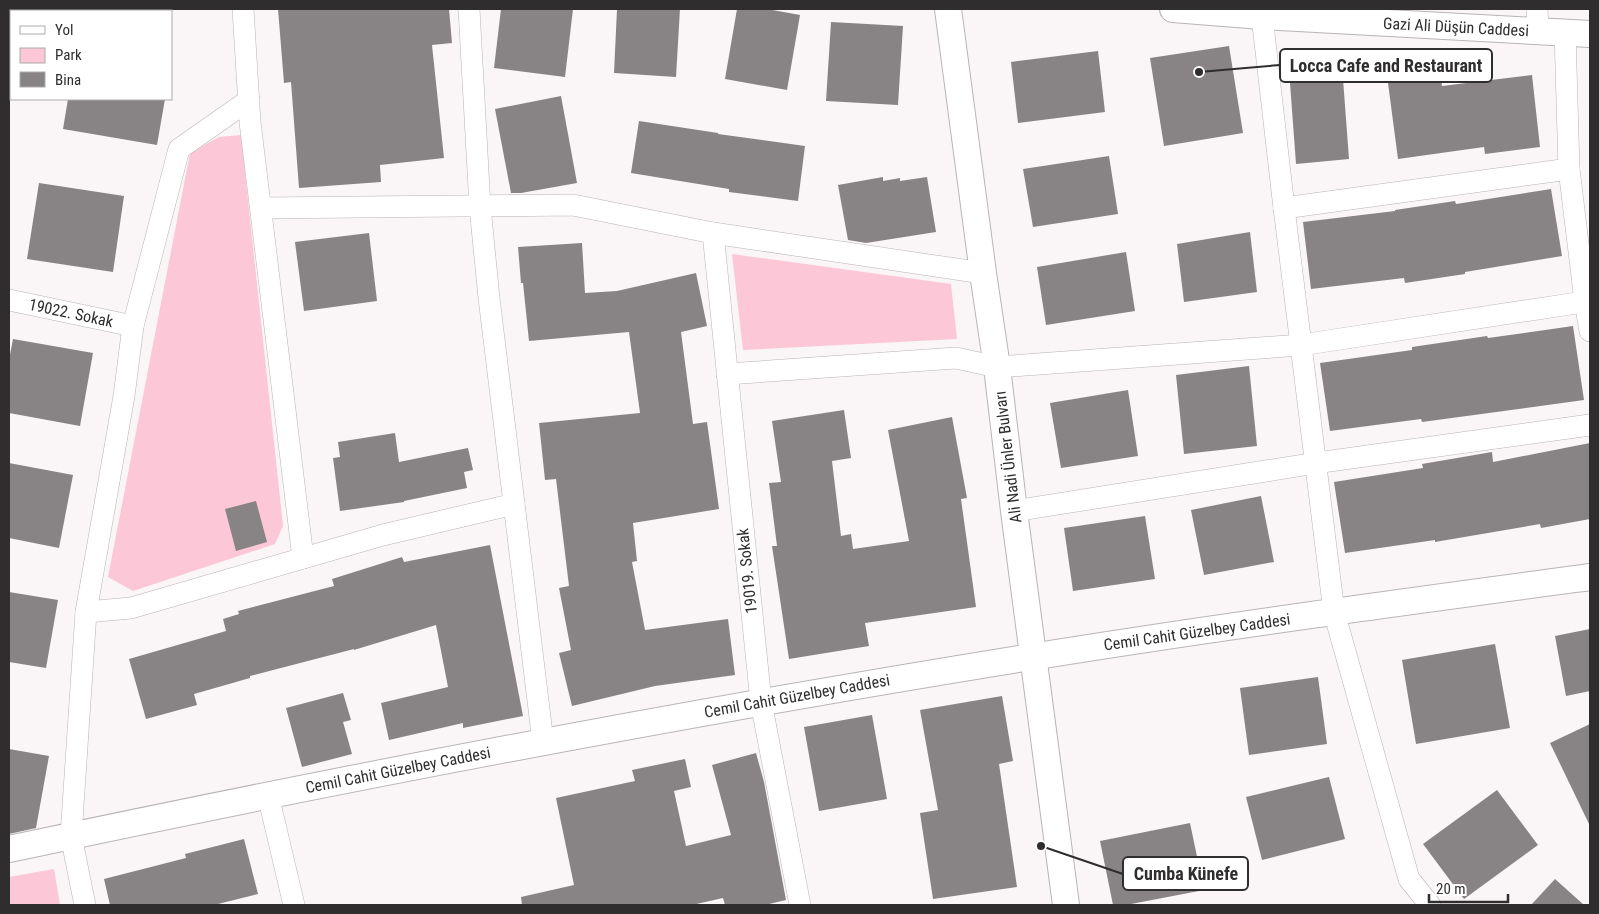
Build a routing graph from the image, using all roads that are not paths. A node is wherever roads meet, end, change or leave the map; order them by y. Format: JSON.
{"nodes":[{"id":1,"x":243,"y":9,"type":"edge"},
{"id":2,"x":469,"y":9,"type":"edge"},
{"id":3,"x":948,"y":9,"type":"edge"},
{"id":4,"x":1173,"y":9,"type":"edge"},
{"id":5,"x":1262,"y":16,"type":"junction"},
{"id":6,"x":1538,"y":20,"type":"edge"},
{"id":7,"x":1578,"y":33,"type":"edge"},
{"id":8,"x":249,"y":100,"type":"junction"},
{"id":9,"x":1569,"y":169,"type":"junction"},
{"id":10,"x":480,"y":207,"type":"junction"},
{"id":11,"x":261,"y":208,"type":"junction"},
{"id":12,"x":1284,"y":208,"type":"junction"},
{"id":13,"x":713,"y":233,"type":"junction"},
{"id":14,"x":983,"y":273,"type":"junction"},
{"id":15,"x":9,"y":300,"type":"edge"},
{"id":16,"x":1587,"y":301,"type":"edge"},
{"id":17,"x":132,"y":326,"type":"junction"},
{"id":18,"x":1590,"y":331,"type":"edge"},
{"id":19,"x":1301,"y":345,"type":"junction"},
{"id":20,"x":998,"y":367,"type":"junction"},
{"id":21,"x":727,"y":374,"type":"junction"},
{"id":22,"x":1590,"y":425,"type":"edge"},
{"id":23,"x":1316,"y":463,"type":"junction"},
{"id":24,"x":514,"y":504,"type":"junction"},
{"id":25,"x":1014,"y":511,"type":"junction"},
{"id":26,"x":303,"y":558,"type":"junction"},
{"id":27,"x":1590,"y":577,"type":"edge"},
{"id":28,"x":86,"y":612,"type":"junction"},
{"id":29,"x":1334,"y":612,"type":"junction"},
{"id":30,"x":1033,"y":657,"type":"junction"},
{"id":31,"x":761,"y":702,"type":"junction"},
{"id":32,"x":543,"y":742,"type":"junction"},
{"id":33,"x":268,"y":795,"type":"junction"},
{"id":34,"x":71,"y":836,"type":"junction"},
{"id":35,"x":9,"y":849,"type":"edge"},
{"id":36,"x":84,"y":905,"type":"edge"},
{"id":37,"x":294,"y":905,"type":"edge"},
{"id":38,"x":800,"y":905,"type":"edge"},
{"id":39,"x":1066,"y":905,"type":"edge"},
{"id":40,"x":1430,"y":905,"type":"edge"}],
"edges":[{"from":1,"to":8,"type":"street"},
{"from":2,"to":10,"type":"street"},
{"from":3,"to":14,"type":"street","name":"Ali Nadi Ünler Bulvarı"},
{"from":4,"to":5,"type":"street","name":"Gazi Ali Düşün Caddesi"},
{"from":5,"to":6,"type":"street","name":"Gazi Ali Düşün Caddesi"},
{"from":5,"to":12,"type":"street"},
{"from":6,"to":7,"type":"street","name":"Gazi Ali Düşün Caddesi"},
{"from":7,"to":9,"type":"street"},
{"from":8,"to":11,"type":"street"},
{"from":8,"to":17,"type":"street"},
{"from":9,"to":12,"type":"street"},
{"from":9,"to":16,"type":"street"},
{"from":10,"to":11,"type":"street"},
{"from":10,"to":13,"type":"street"},
{"from":10,"to":24,"type":"street"},
{"from":11,"to":26,"type":"street"},
{"from":12,"to":19,"type":"street"},
{"from":13,"to":14,"type":"street"},
{"from":13,"to":21,"type":"street","name":"19019. Sokak"},
{"from":14,"to":20,"type":"street","name":"Ali Nadi Ünler Bulvarı"},
{"from":15,"to":17,"type":"street","name":"19022. Sokak"},
{"from":16,"to":18,"type":"street"},
{"from":16,"to":19,"type":"street"},
{"from":17,"to":28,"type":"street"},
{"from":19,"to":20,"type":"street"},
{"from":19,"to":23,"type":"street"},
{"from":20,"to":21,"type":"street"},
{"from":20,"to":25,"type":"street","name":"Ali Nadi Ünler Bulvarı"},
{"from":21,"to":31,"type":"street","name":"19019. Sokak"},
{"from":22,"to":23,"type":"street"},
{"from":23,"to":25,"type":"street"},
{"from":23,"to":29,"type":"street"},
{"from":24,"to":26,"type":"street"},
{"from":24,"to":32,"type":"street"},
{"from":25,"to":30,"type":"street","name":"Ali Nadi Ünler Bulvarı"},
{"from":26,"to":28,"type":"street"},
{"from":27,"to":29,"type":"street","name":"Cemil Cahit Güzelbey Caddesi"},
{"from":28,"to":34,"type":"street"},
{"from":29,"to":30,"type":"street","name":"Cemil Cahit Güzelbey Caddesi"},
{"from":29,"to":40,"type":"street"},
{"from":30,"to":31,"type":"street","name":"Cemil Cahit Güzelbey Caddesi"},
{"from":30,"to":39,"type":"street","name":"Ali Nadi Ünler Bulvarı"},
{"from":31,"to":32,"type":"street","name":"Cemil Cahit Güzelbey Caddesi"},
{"from":31,"to":38,"type":"street","name":"19019. Sokak"},
{"from":32,"to":33,"type":"street","name":"Cemil Cahit Güzelbey Caddesi"},
{"from":33,"to":34,"type":"street","name":"Cemil Cahit Güzelbey Caddesi"},
{"from":33,"to":37,"type":"street"},
{"from":34,"to":35,"type":"street","name":"Cemil Cahit Güzelbey Caddesi"},
{"from":34,"to":36,"type":"street"}]}
